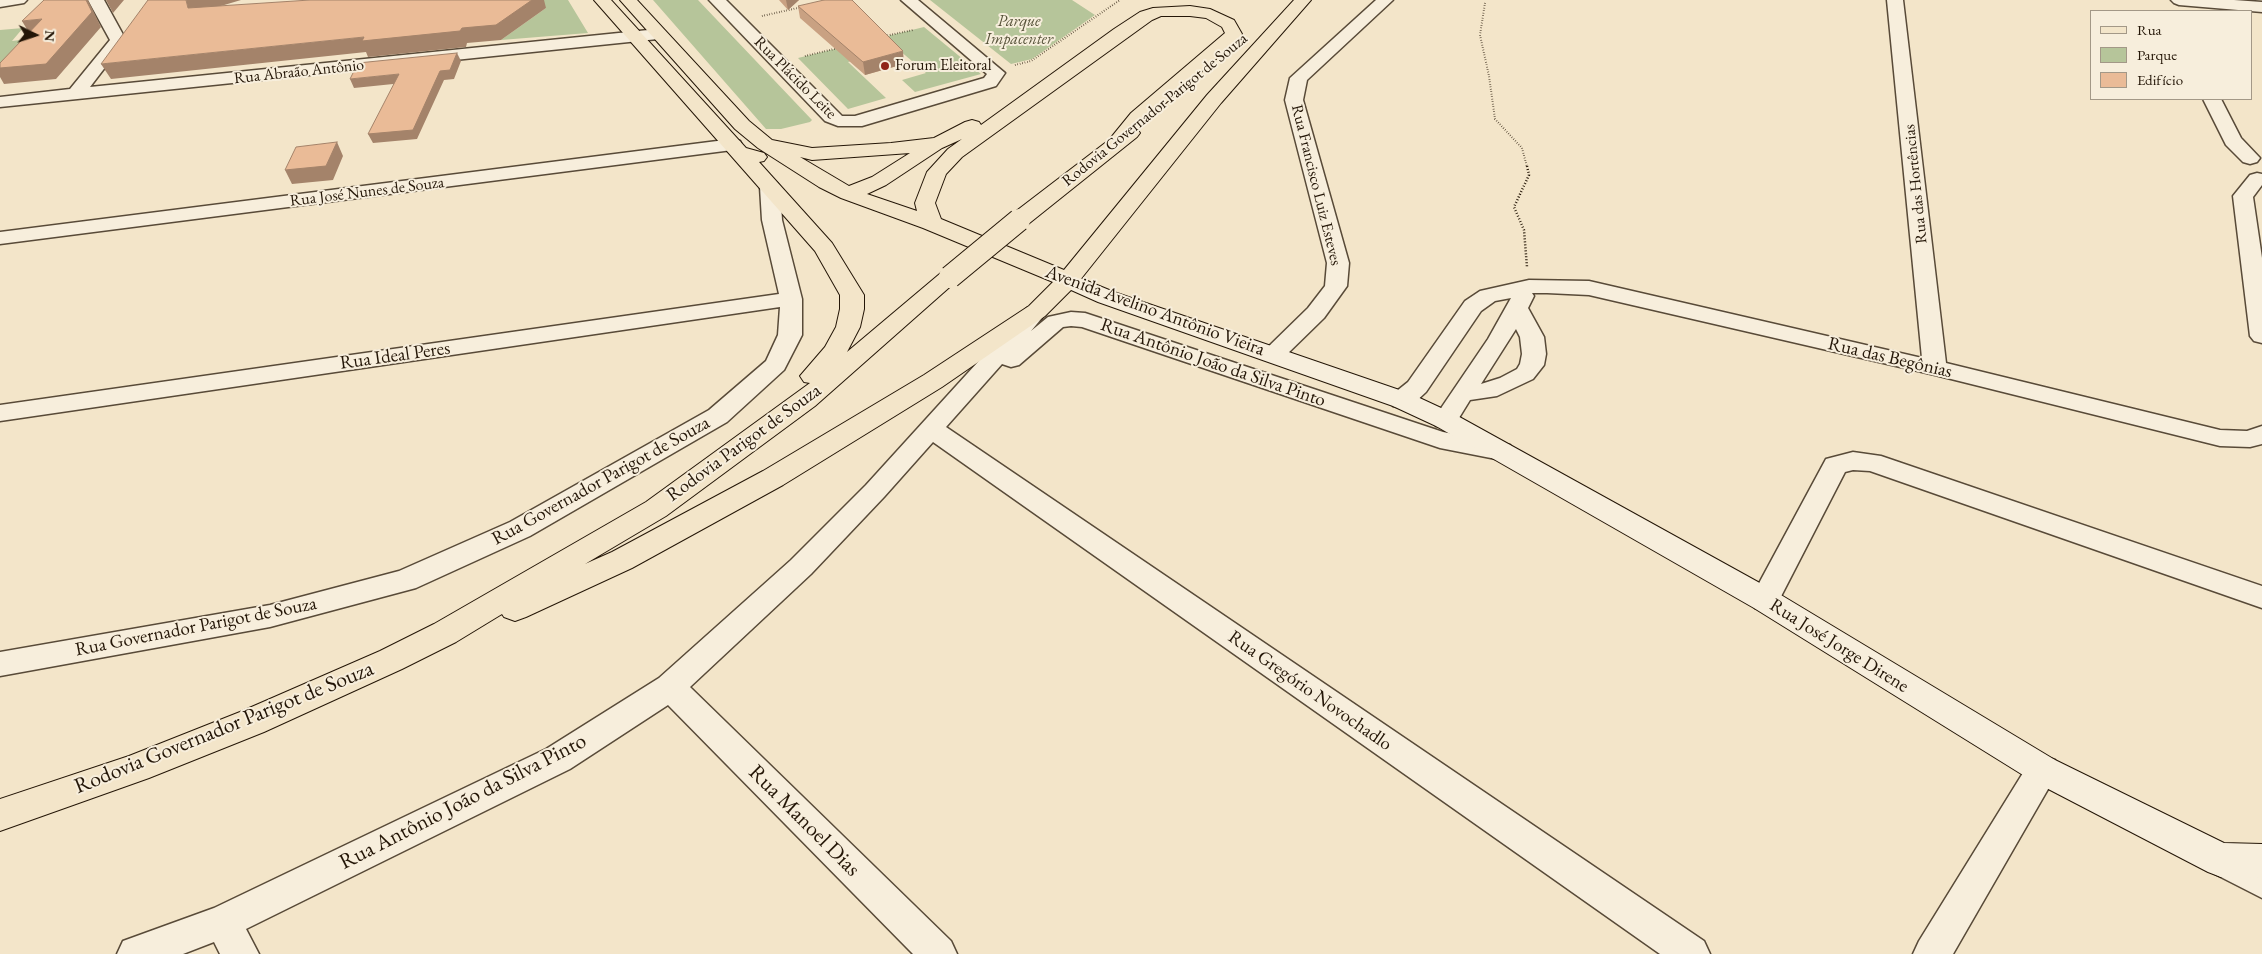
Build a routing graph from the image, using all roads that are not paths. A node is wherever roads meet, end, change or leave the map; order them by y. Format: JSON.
{"nodes":[{"id":1,"x":19,"y":0,"type":"edge"},
{"id":2,"x":96,"y":0,"type":"edge"},
{"id":3,"x":602,"y":0,"type":"edge"},
{"id":4,"x":628,"y":0,"type":"edge"},
{"id":5,"x":717,"y":0,"type":"edge"},
{"id":6,"x":909,"y":0,"type":"edge"},
{"id":7,"x":1142,"y":0,"type":"edge"},
{"id":8,"x":1291,"y":0,"type":"edge"},
{"id":9,"x":1304,"y":0,"type":"edge"},
{"id":10,"x":1385,"y":0,"type":"edge"},
{"id":11,"x":1895,"y":0,"type":"edge"},
{"id":12,"x":0,"y":2,"type":"edge"},
{"id":13,"x":2171,"y":6,"type":"edge"},
{"id":14,"x":2262,"y":7,"type":"edge"},
{"id":15,"x":658,"y":34,"type":"junction"},
{"id":16,"x":634,"y":37,"type":"junction"},
{"id":17,"x":76,"y":94,"type":"junction"},
{"id":18,"x":2212,"y":100,"type":"edge"},
{"id":19,"x":0,"y":102,"type":"edge"},
{"id":20,"x":939,"y":143,"type":"junction"},
{"id":21,"x":765,"y":144,"type":"junction"},
{"id":22,"x":1116,"y":144,"type":"junction"},
{"id":23,"x":736,"y":148,"type":"junction"},
{"id":24,"x":2250,"y":158,"type":"dead end"},
{"id":25,"x":807,"y":171,"type":"junction"},
{"id":26,"x":2257,"y":179,"type":"dead end"},
{"id":27,"x":770,"y":187,"type":"junction"},
{"id":28,"x":848,"y":194,"type":"junction"},
{"id":29,"x":1019,"y":220,"type":"joint"},
{"id":30,"x":930,"y":223,"type":"junction"},
{"id":31,"x":0,"y":238,"type":"edge"},
{"id":32,"x":1068,"y":280,"type":"junction"},
{"id":33,"x":1538,"y":286,"type":"junction"},
{"id":34,"x":791,"y":299,"type":"junction"},
{"id":35,"x":1516,"y":307,"type":"junction"},
{"id":36,"x":1037,"y":311,"type":"junction"},
{"id":37,"x":2262,"y":336,"type":"edge"},
{"id":38,"x":1274,"y":354,"type":"junction"},
{"id":39,"x":1935,"y":368,"type":"junction"},
{"id":40,"x":1462,"y":393,"type":"junction"},
{"id":41,"x":1423,"y":410,"type":"junction"},
{"id":42,"x":0,"y":413,"type":"edge"},
{"id":43,"x":939,"y":418,"type":"junction"},
{"id":44,"x":769,"y":426,"type":"junction"},
{"id":45,"x":2256,"y":437,"type":"edge"},
{"id":46,"x":1501,"y":451,"type":"junction"},
{"id":47,"x":2262,"y":597,"type":"edge"},
{"id":48,"x":1765,"y":600,"type":"junction"},
{"id":49,"x":445,"y":633,"type":"junction"},
{"id":50,"x":0,"y":664,"type":"edge"},
{"id":51,"x":670,"y":687,"type":"junction"},
{"id":52,"x":2043,"y":770,"type":"junction"},
{"id":53,"x":0,"y":815,"type":"edge"},
{"id":54,"x":2221,"y":860,"type":"junction"},
{"id":55,"x":2262,"y":861,"type":"edge"},
{"id":56,"x":2262,"y":882,"type":"edge"},
{"id":57,"x":224,"y":922,"type":"junction"},
{"id":58,"x":136,"y":954,"type":"edge"},
{"id":59,"x":240,"y":954,"type":"edge"},
{"id":60,"x":938,"y":954,"type":"edge"},
{"id":61,"x":1690,"y":954,"type":"edge"},
{"id":62,"x":1932,"y":954,"type":"edge"}],
"edges":[{"from":1,"to":12,"type":"street"},
{"from":2,"to":17,"type":"street"},
{"from":3,"to":16,"type":"main road"},
{"from":4,"to":15,"type":"main road","name":"Avenida Avelino Antônio Vieira"},
{"from":5,"to":6,"type":"street","name":"Rua Plácido Leite"},
{"from":7,"to":20,"type":"main road"},
{"from":8,"to":22,"type":"main road","name":"Rodovia Governador Parigot de Souza"},
{"from":9,"to":32,"type":"main road"},
{"from":10,"to":38,"type":"street","name":"Rua Francisco Luiz Esteves"},
{"from":11,"to":39,"type":"street","name":"Rua das Hortências"},
{"from":13,"to":14,"type":"street"},
{"from":15,"to":16,"type":"street","name":"Rua Abraão Antônio"},
{"from":15,"to":21,"type":"main road","name":"Avenida Avelino Antônio Vieira"},
{"from":16,"to":17,"type":"street","name":"Rua Abraão Antônio"},
{"from":16,"to":23,"type":"main road"},
{"from":17,"to":19,"type":"street","name":"Rua Abraão Antônio"},
{"from":18,"to":24,"type":"street"},
{"from":20,"to":21,"type":"main road"},
{"from":20,"to":28,"type":"main road"},
{"from":21,"to":25,"type":"main road","name":"Avenida Avelino Antônio Vieira"},
{"from":22,"to":29,"type":"main road","name":"Rodovia Governador Parigot de Souza"},
{"from":22,"to":30,"type":"main road"},
{"from":23,"to":25,"type":"main road","name":"Avenida Avelino Antônio Vieira"},
{"from":23,"to":27,"type":"main road"},
{"from":23,"to":31,"type":"street","name":"Rua José Nunes de Souza"},
{"from":25,"to":28,"type":"main road","name":"Avenida Avelino Antônio Vieira"},
{"from":26,"to":37,"type":"street"},
{"from":27,"to":34,"type":"street","name":"Rua Governador Parigot de Souza"},
{"from":27,"to":44,"type":"main road"},
{"from":28,"to":30,"type":"main road","name":"Avenida Avelino Antônio Vieira"},
{"from":29,"to":44,"type":"main road","name":"Rodovia Parigot de Souza","bridge":true},
{"from":30,"to":32,"type":"main road","name":"Avenida Avelino Antônio Vieira"},
{"from":32,"to":36,"type":"main road"},
{"from":32,"to":38,"type":"street","name":"Avenida Avelino Antônio Vieira"},
{"from":33,"to":35,"type":"street"},
{"from":33,"to":39,"type":"street","name":"Rua das Begônias"},
{"from":33,"to":41,"type":"street","name":"Rua das Begônias"},
{"from":34,"to":42,"type":"street","name":"Rua Ideal Peres"},
{"from":34,"to":50,"type":"street","name":"Rua Governador Parigot de Souza"},
{"from":35,"to":40,"type":"street"},
{"from":35,"to":40,"type":"street"},
{"from":36,"to":43,"type":"street","name":"Rua Antônio João da Silva Pinto"},
{"from":36,"to":49,"type":"main road"},
{"from":38,"to":41,"type":"street","name":"Avenida Avelino Antônio Vieira"},
{"from":39,"to":45,"type":"street","name":"Rua das Begônias"},
{"from":40,"to":41,"type":"street"},
{"from":41,"to":46,"type":"street","name":"Rua José Jorge Direne"},
{"from":43,"to":46,"type":"street","name":"Rua Antônio João da Silva Pinto"},
{"from":43,"to":51,"type":"street","name":"Rua Antônio João da Silva Pinto"},
{"from":43,"to":61,"type":"street","name":"Rua Gregório Novochadlo"},
{"from":44,"to":49,"type":"main road","name":"Rodovia Parigot de Souza"},
{"from":46,"to":48,"type":"street","name":"Rua José Jorge Direne"},
{"from":47,"to":48,"type":"street"},
{"from":48,"to":52,"type":"street","name":"Rua José Jorge Direne"},
{"from":49,"to":53,"type":"main road","name":"Rodovia Governador Parigot de Souza"},
{"from":51,"to":57,"type":"street","name":"Rua Antônio João da Silva Pinto"},
{"from":51,"to":60,"type":"street","name":"Rua Manoel Dias"},
{"from":52,"to":54,"type":"street","name":"Rua José Jorge Direne"},
{"from":52,"to":62,"type":"street"},
{"from":54,"to":55,"type":"street","name":"Rua José Jorge Direne"},
{"from":54,"to":56,"type":"street"},
{"from":57,"to":58,"type":"street","name":"Rua Antônio João da Silva Pinto"},
{"from":57,"to":59,"type":"street"}]}
